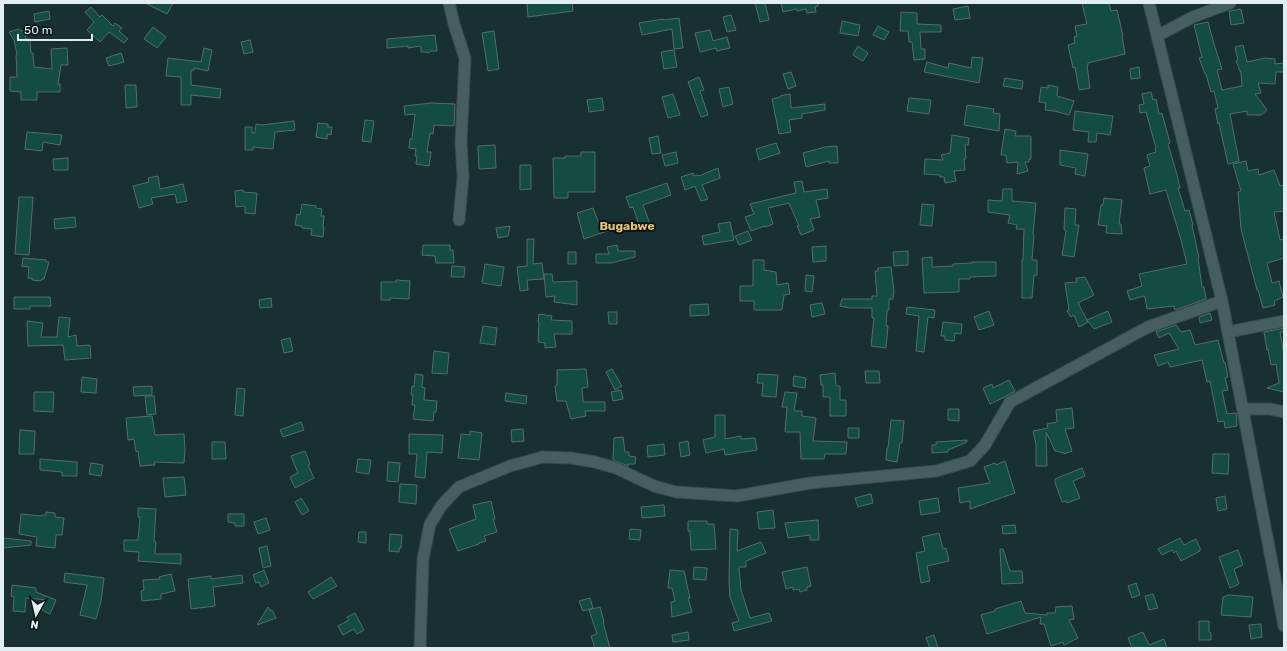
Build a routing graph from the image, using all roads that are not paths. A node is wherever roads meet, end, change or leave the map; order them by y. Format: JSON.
{"nodes":[{"id":1,"x":449,"y":3,"type":"edge"},
{"id":2,"x":1149,"y":3,"type":"edge"},
{"id":3,"x":1230,"y":3,"type":"edge"},
{"id":4,"x":1157,"y":36,"type":"junction"},
{"id":5,"x":459,"y":220,"type":"dead end"},
{"id":6,"x":1222,"y":301,"type":"junction"},
{"id":7,"x":1284,"y":321,"type":"edge"},
{"id":8,"x":1228,"y":332,"type":"junction"},
{"id":9,"x":1243,"y":409,"type":"junction"},
{"id":10,"x":1284,"y":412,"type":"edge"},
{"id":11,"x":1284,"y":626,"type":"edge"},
{"id":12,"x":420,"y":648,"type":"edge"}],
"edges":[{"from":1,"to":5,"type":"street"},
{"from":2,"to":4,"type":"street"},
{"from":3,"to":4,"type":"street"},
{"from":4,"to":6,"type":"street"},
{"from":6,"to":8,"type":"street"},
{"from":6,"to":12,"type":"street"},
{"from":7,"to":8,"type":"street"},
{"from":8,"to":9,"type":"street"},
{"from":9,"to":10,"type":"street"},
{"from":9,"to":11,"type":"street"}]}
